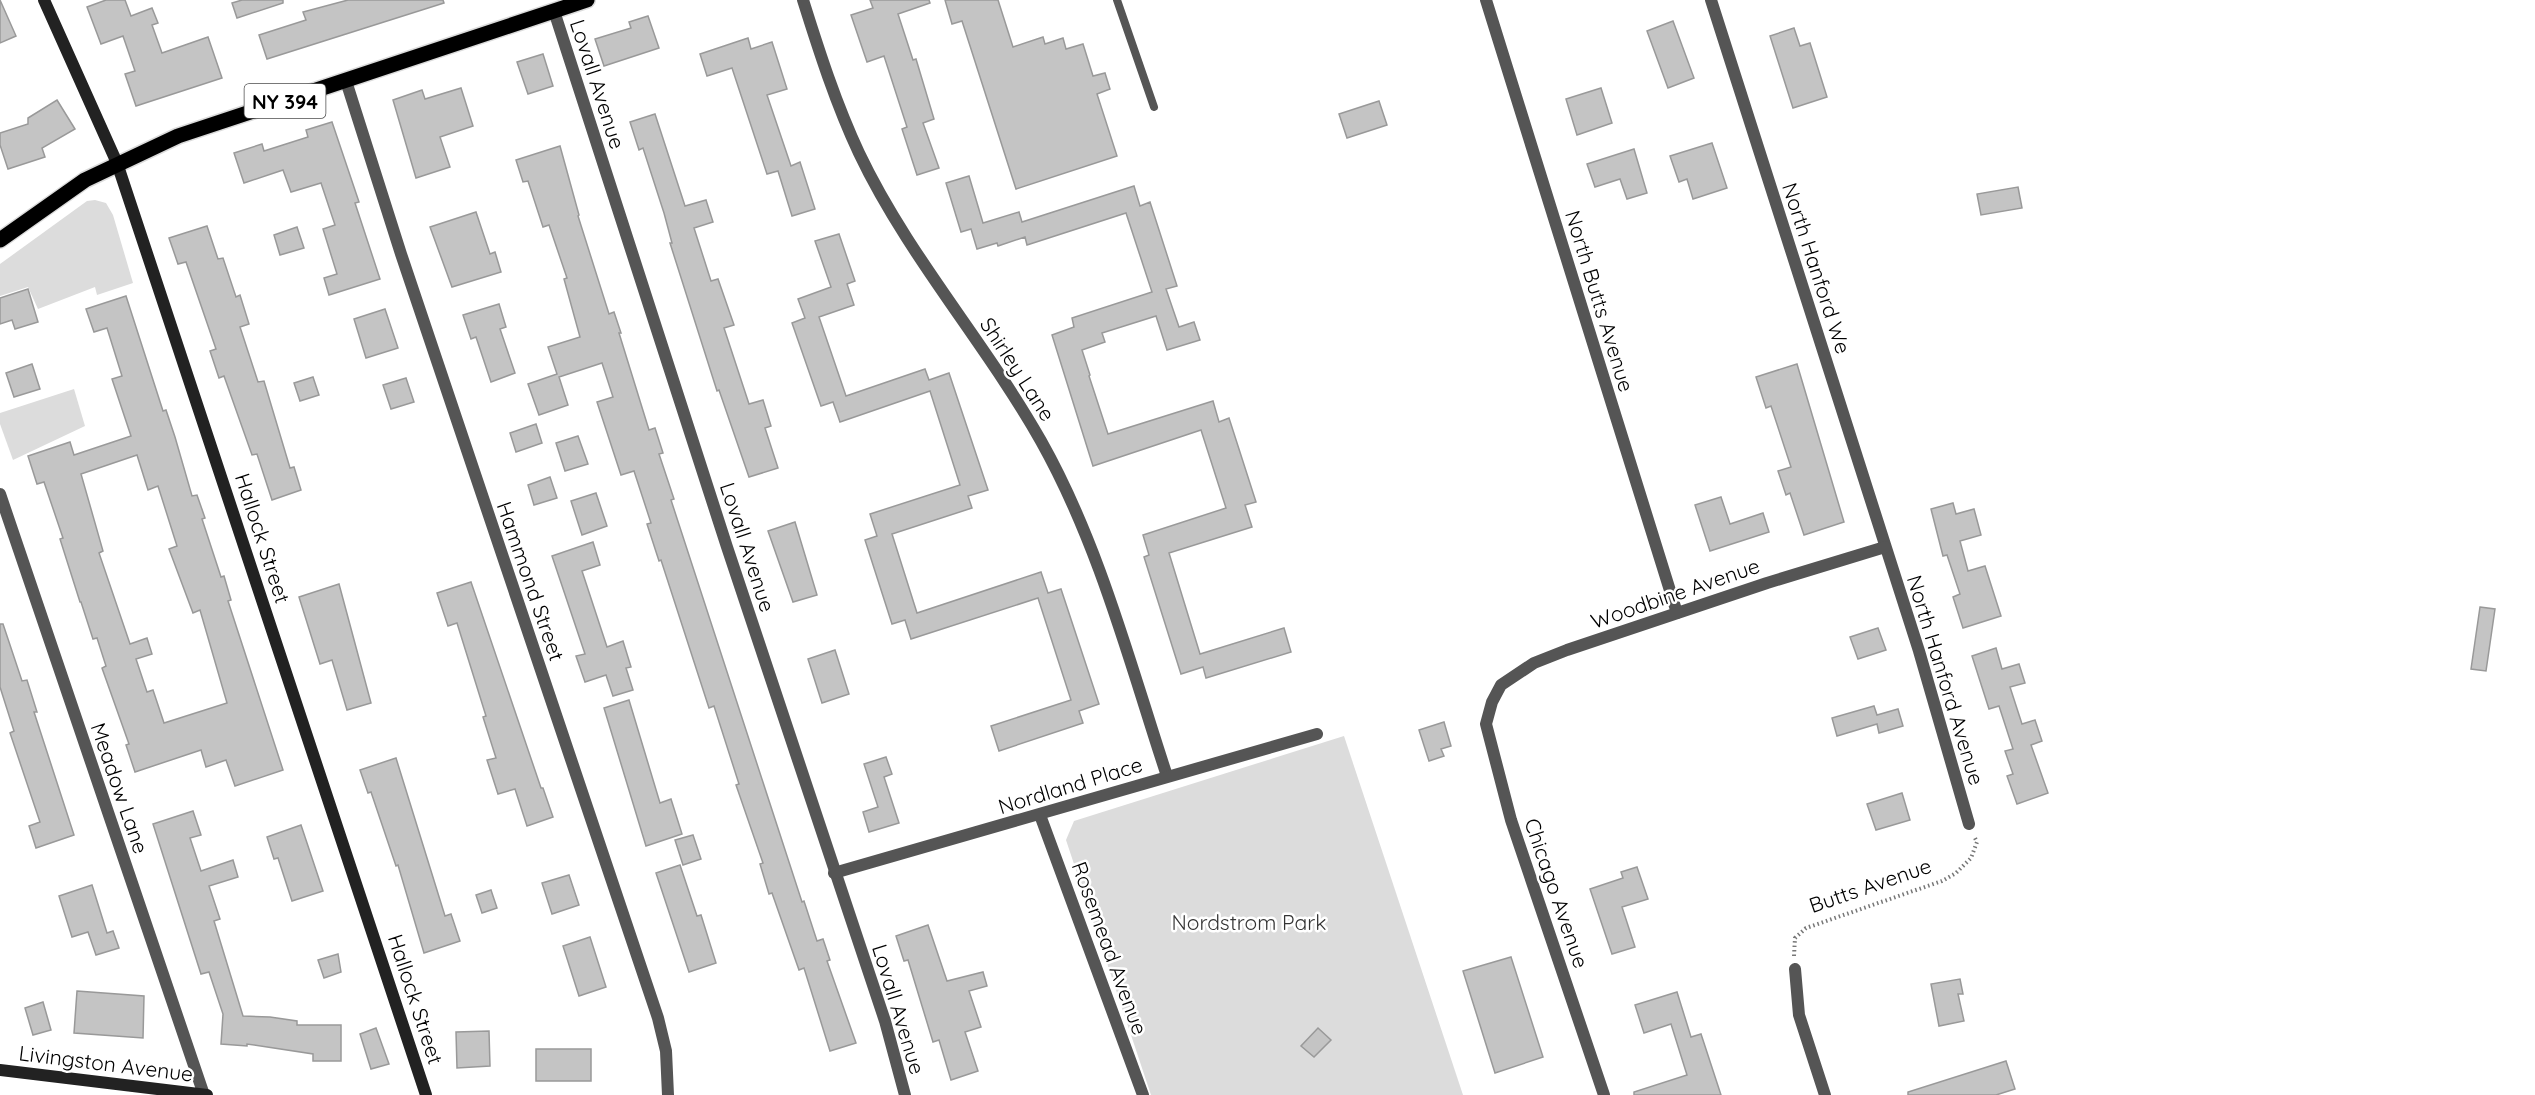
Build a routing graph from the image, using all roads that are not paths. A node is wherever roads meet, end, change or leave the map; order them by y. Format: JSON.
{"nodes":[{"id":1,"x":44,"y":0,"type":"edge"},
{"id":2,"x":587,"y":0,"type":"edge"},
{"id":3,"x":803,"y":0,"type":"edge"},
{"id":4,"x":1117,"y":0,"type":"edge"},
{"id":5,"x":1486,"y":0,"type":"edge"},
{"id":6,"x":1711,"y":0,"type":"edge"},
{"id":7,"x":554,"y":10,"type":"junction"},
{"id":8,"x":346,"y":81,"type":"junction"},
{"id":9,"x":1154,"y":107,"type":"dead end"},
{"id":10,"x":117,"y":163,"type":"junction"},
{"id":11,"x":0,"y":240,"type":"edge"},
{"id":12,"x":0,"y":494,"type":"edge"},
{"id":13,"x":1885,"y":547,"type":"junction"},
{"id":14,"x":1677,"y":613,"type":"junction"},
{"id":15,"x":1492,"y":702,"type":"joint"},
{"id":16,"x":1317,"y":734,"type":"dead end"},
{"id":17,"x":1167,"y":776,"type":"junction"},
{"id":18,"x":1040,"y":815,"type":"junction"},
{"id":19,"x":1970,"y":824,"type":"road end"},
{"id":20,"x":834,"y":873,"type":"junction"},
{"id":21,"x":1795,"y":969,"type":"road end"},
{"id":22,"x":0,"y":1070,"type":"edge"},
{"id":23,"x":173,"y":1093,"type":"edge"},
{"id":24,"x":206,"y":1095,"type":"edge"},
{"id":25,"x":426,"y":1095,"type":"edge"},
{"id":26,"x":668,"y":1095,"type":"edge"},
{"id":27,"x":905,"y":1095,"type":"edge"},
{"id":28,"x":1143,"y":1095,"type":"edge"},
{"id":29,"x":1604,"y":1095,"type":"edge"},
{"id":30,"x":1825,"y":1095,"type":"edge"}],
"edges":[{"from":1,"to":10,"type":"street","name":"Hallock Street"},
{"from":2,"to":7,"type":"main road","number":"NY 394"},
{"from":3,"to":17,"type":"street","name":"Shirley Lane"},
{"from":4,"to":9,"type":"lane"},
{"from":5,"to":14,"type":"street","name":"North Butts Avenue"},
{"from":6,"to":13,"type":"street","name":"North Hanford We"},
{"from":7,"to":8,"type":"main road","number":"NY 394"},
{"from":7,"to":20,"type":"street","name":"Lovall Avenue"},
{"from":8,"to":10,"type":"main road","number":"NY 394"},
{"from":8,"to":26,"type":"street","name":"Hammond Street"},
{"from":10,"to":11,"type":"main road","number":"NY 394"},
{"from":10,"to":25,"type":"street","name":"Hallock Street"},
{"from":12,"to":24,"type":"street","name":"Meadow Lane"},
{"from":13,"to":14,"type":"street","name":"Woodbine Avenue"},
{"from":13,"to":19,"type":"street","name":"North Hanford Avenue"},
{"from":14,"to":15,"type":"street","name":"Woodbine Avenue"},
{"from":15,"to":29,"type":"street","name":"Chicago Avenue"},
{"from":16,"to":17,"type":"street","name":"Nordland Place"},
{"from":17,"to":18,"type":"street","name":"Nordland Place"},
{"from":18,"to":20,"type":"street","name":"Nordland Place"},
{"from":18,"to":28,"type":"street","name":"Rosemead Avenue"},
{"from":20,"to":27,"type":"street","name":"Lovall Avenue"},
{"from":21,"to":30,"type":"street"},
{"from":22,"to":23,"type":"street","name":"Livingston Avenue"},
{"from":23,"to":24,"type":"street","name":"Livingston Avenue"}]}
